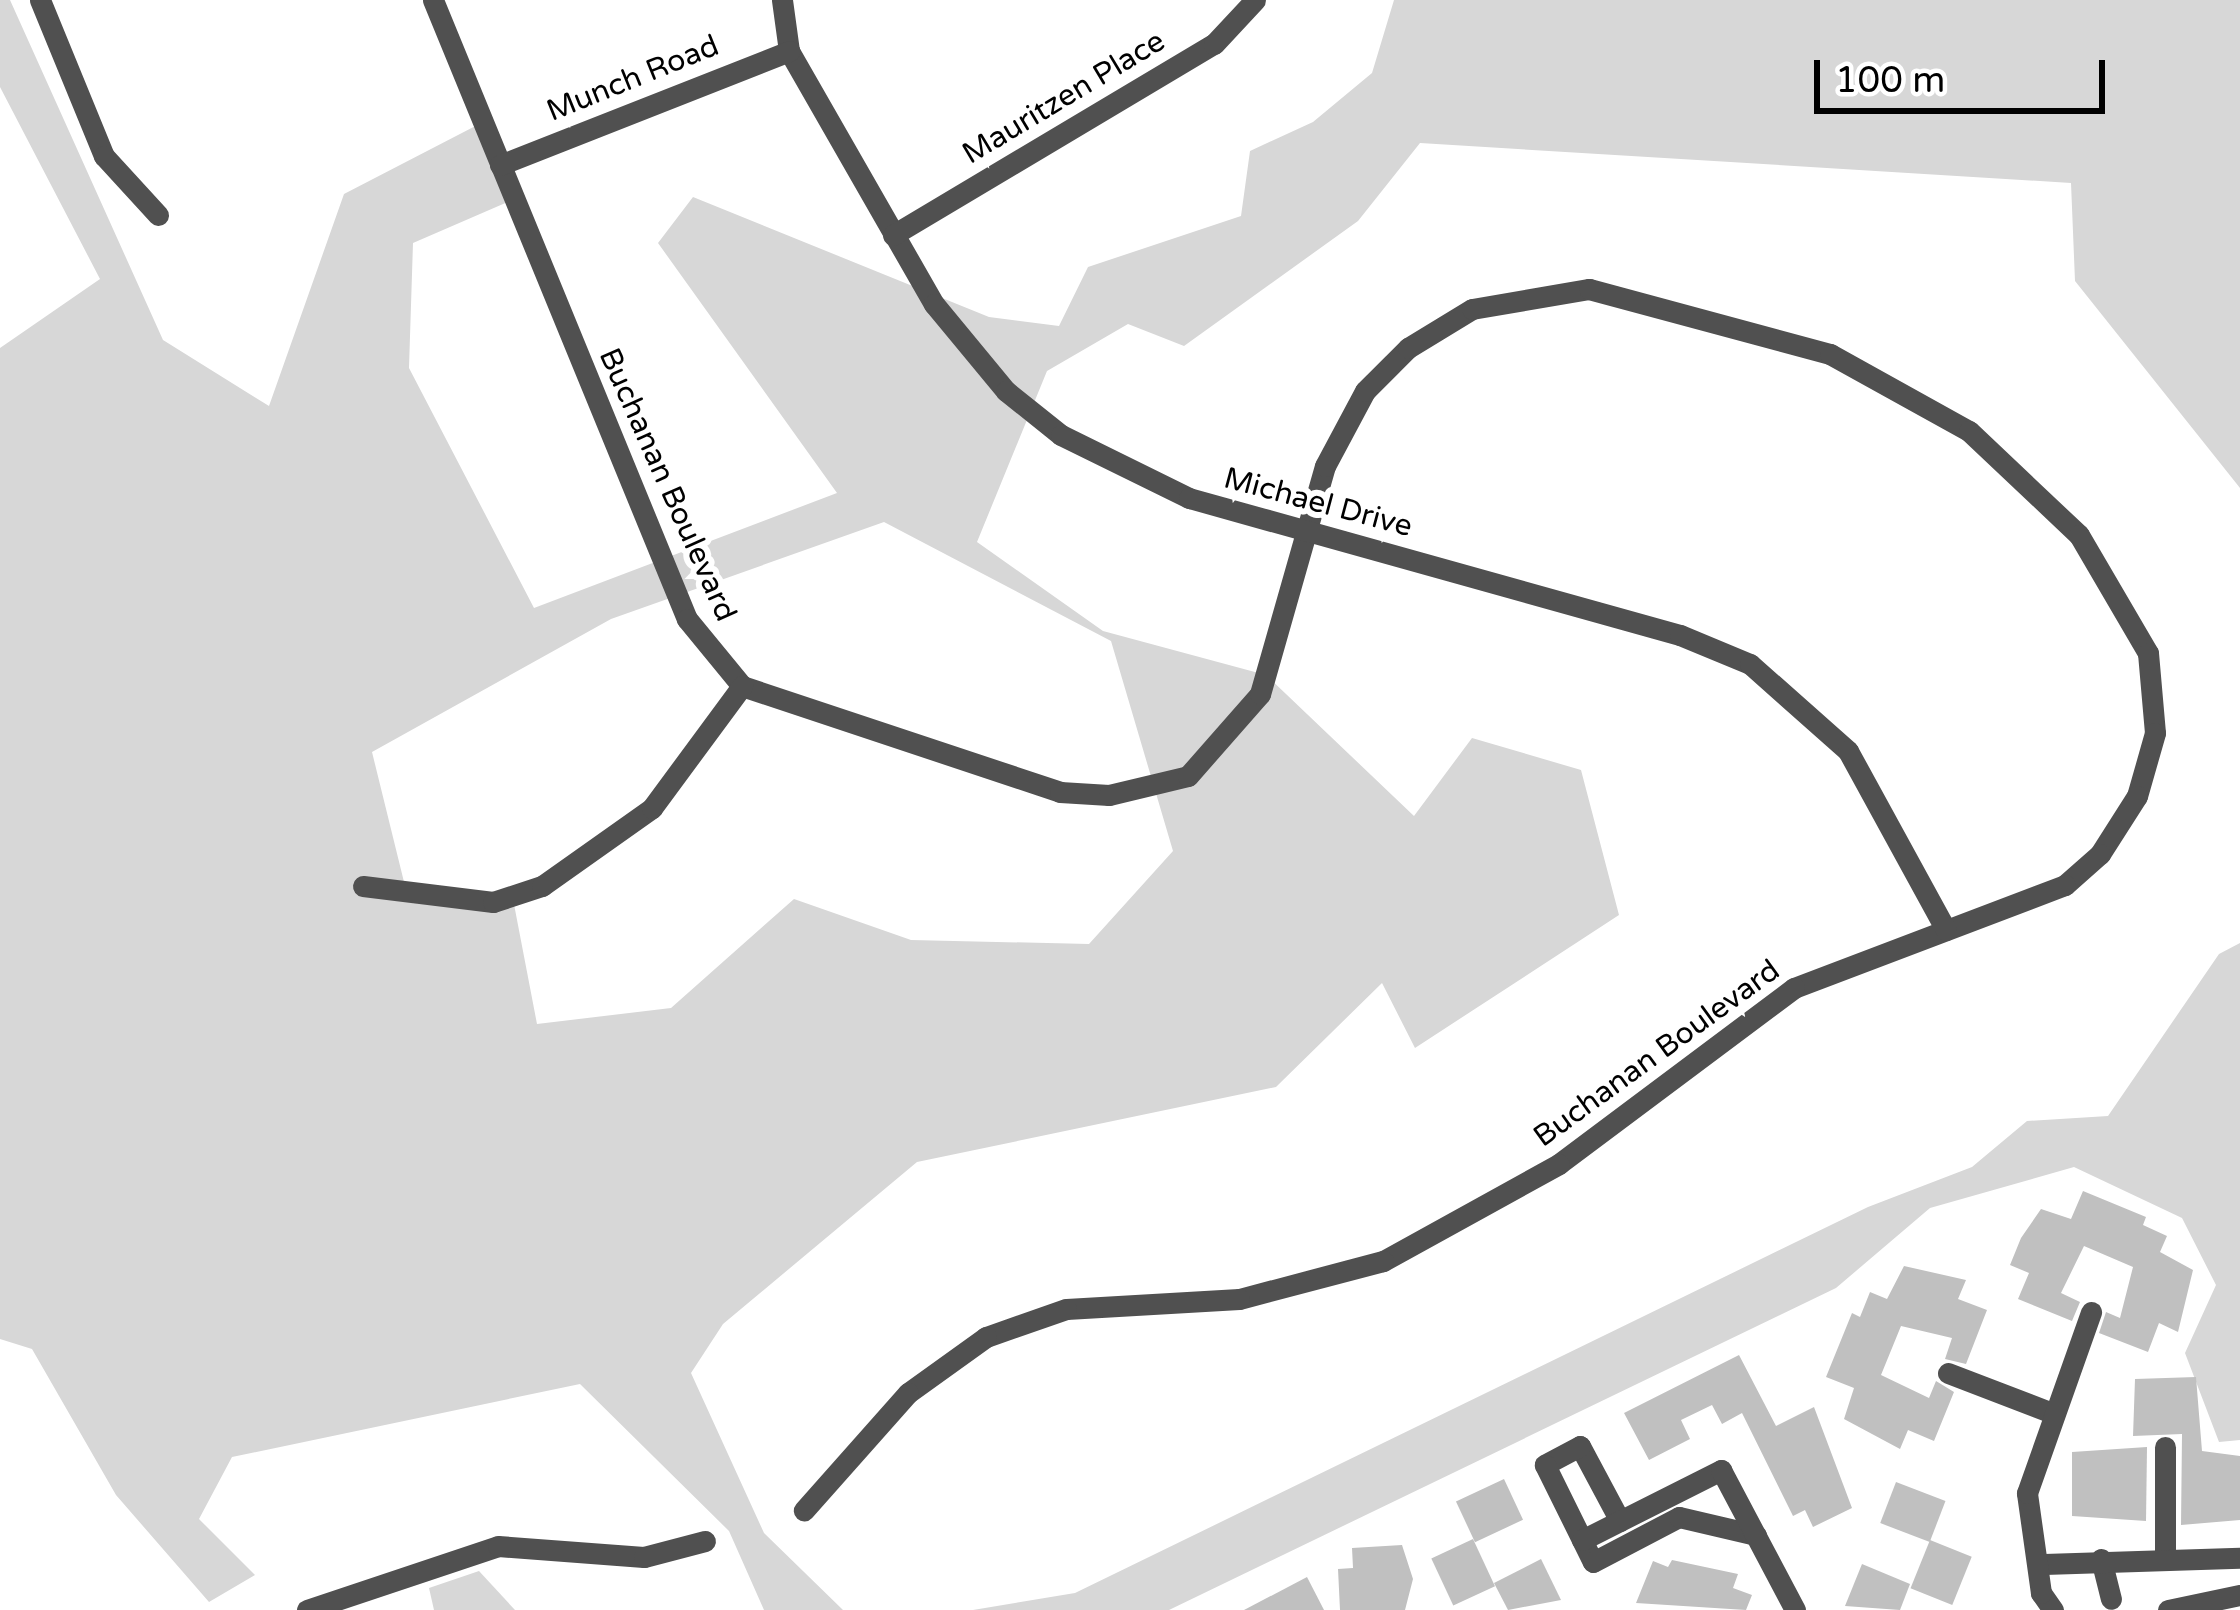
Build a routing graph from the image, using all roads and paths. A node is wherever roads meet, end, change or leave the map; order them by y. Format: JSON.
{"nodes":[{"id":1,"x":40,"y":0,"type":"edge"},
{"id":2,"x":433,"y":0,"type":"edge"},
{"id":3,"x":782,"y":0,"type":"edge"},
{"id":4,"x":1255,"y":0,"type":"edge"},
{"id":5,"x":789,"y":51,"type":"junction"},
{"id":6,"x":500,"y":165,"type":"junction"},
{"id":7,"x":158,"y":215,"type":"dead end"},
{"id":8,"x":893,"y":235,"type":"junction"},
{"id":9,"x":1306,"y":530,"type":"junction"},
{"id":10,"x":742,"y":686,"type":"junction"},
{"id":11,"x":363,"y":886,"type":"dead end"},
{"id":12,"x":1946,"y":930,"type":"junction"},
{"id":13,"x":2091,"y":1312,"type":"dead end"},
{"id":14,"x":1948,"y":1373,"type":"dead end"},
{"id":15,"x":2052,"y":1413,"type":"junction"},
{"id":16,"x":2165,"y":1447,"type":"dead end"},
{"id":17,"x":1667,"y":1497,"type":"junction"},
{"id":18,"x":804,"y":1510,"type":"dead end"},
{"id":19,"x":1679,"y":1517,"type":"junction"},
{"id":20,"x":1620,"y":1521,"type":"junction"},
{"id":21,"x":1756,"y":1535,"type":"junction"},
{"id":22,"x":1582,"y":1540,"type":"junction"},
{"id":23,"x":705,"y":1541,"type":"dead end"},
{"id":24,"x":2165,"y":1558,"type":"junction"},
{"id":25,"x":2240,"y":1558,"type":"edge"},
{"id":26,"x":2101,"y":1559,"type":"junction"},
{"id":27,"x":2044,"y":1564,"type":"junction"},
{"id":28,"x":2240,"y":1595,"type":"edge"},
{"id":29,"x":2110,"y":1599,"type":"dead end"},
{"id":30,"x":2042,"y":1604,"type":"edge"},
{"id":31,"x":307,"y":1610,"type":"edge"},
{"id":32,"x":1796,"y":1610,"type":"edge"},
{"id":33,"x":2168,"y":1610,"type":"edge"}],
"edges":[{"from":1,"to":7,"type":"street"},
{"from":2,"to":6,"type":"street","name":"Buchanan Boulevard"},
{"from":3,"to":5,"type":"street","name":"Michael Drive"},
{"from":4,"to":8,"type":"street","name":"Mauritzen Place"},
{"from":5,"to":6,"type":"street","name":"Munch Road"},
{"from":5,"to":8,"type":"street","name":"Michael Drive"},
{"from":6,"to":10,"type":"street","name":"Buchanan Boulevard"},
{"from":8,"to":9,"type":"street","name":"Michael Drive"},
{"from":9,"to":10,"type":"street","name":"Buchanan Boulevard"},
{"from":9,"to":12,"type":"street","name":"Michael Drive"},
{"from":9,"to":12,"type":"street","name":"Buchanan Boulevard"},
{"from":10,"to":11,"type":"street"},
{"from":12,"to":18,"type":"street","name":"Buchanan Boulevard"},
{"from":13,"to":15,"type":"street"},
{"from":14,"to":15,"type":"street"},
{"from":15,"to":27,"type":"street"},
{"from":16,"to":24,"type":"street"},
{"from":17,"to":19,"type":"street"},
{"from":17,"to":20,"type":"street"},
{"from":17,"to":21,"type":"street"},
{"from":19,"to":21,"type":"street"},
{"from":19,"to":22,"type":"street"},
{"from":20,"to":22,"type":"street"},
{"from":20,"to":22,"type":"street"},
{"from":21,"to":32,"type":"street"},
{"from":23,"to":31,"type":"street"},
{"from":24,"to":25,"type":"street"},
{"from":24,"to":26,"type":"street"},
{"from":26,"to":27,"type":"street"},
{"from":26,"to":29,"type":"street"},
{"from":27,"to":30,"type":"street"},
{"from":28,"to":33,"type":"street"}]}
